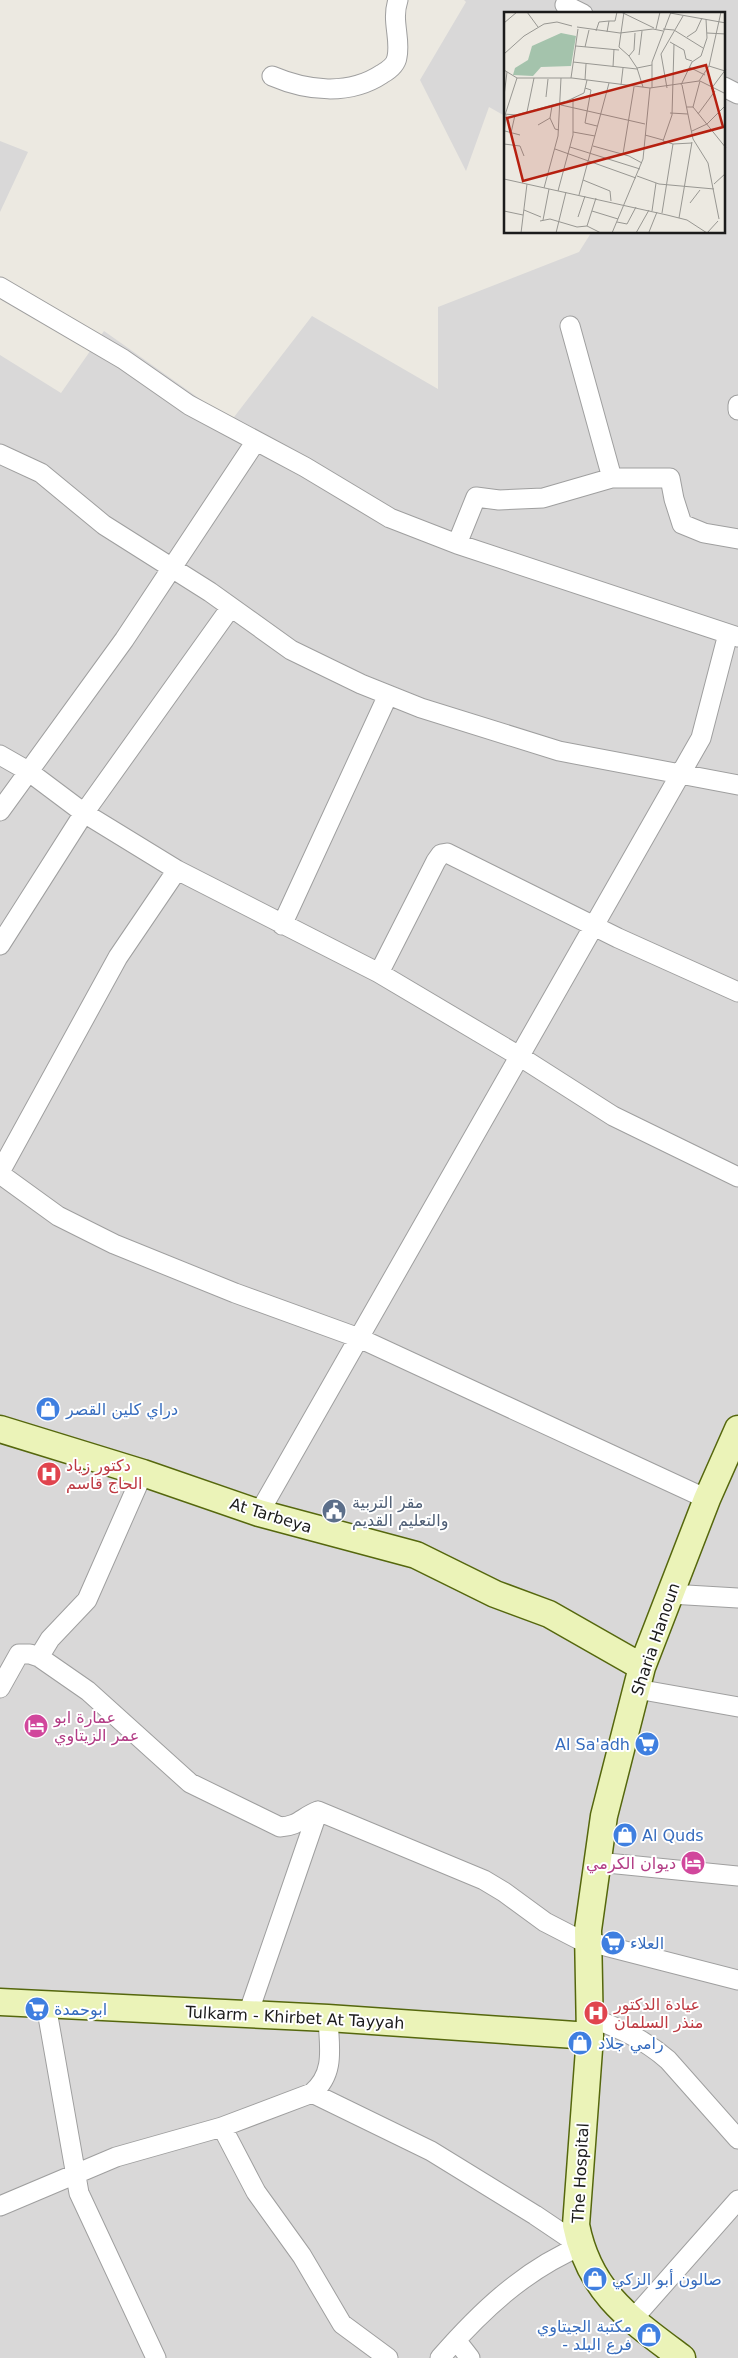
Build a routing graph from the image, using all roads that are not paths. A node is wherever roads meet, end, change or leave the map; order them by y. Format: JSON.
{"nodes":[{"id":1,"x":398,"y":0,"type":"edge"},
{"id":2,"x":563,"y":6,"type":"edge"},
{"id":3,"x":578,"y":12,"type":"edge"},
{"id":4,"x":272,"y":76,"type":"dead end"},
{"id":5,"x":726,"y":88,"type":"edge"},
{"id":6,"x":738,"y":94,"type":"edge"},
{"id":7,"x":0,"y":287,"type":"edge"},
{"id":8,"x":570,"y":326,"type":"dead end"},
{"id":9,"x":738,"y":405,"type":"edge"},
{"id":10,"x":738,"y":410,"type":"edge"},
{"id":11,"x":256,"y":441,"type":"junction"},
{"id":12,"x":0,"y":454,"type":"edge"},
{"id":13,"x":612,"y":478,"type":"junction"},
{"id":14,"x":738,"y":539,"type":"edge"},
{"id":15,"x":457,"y":544,"type":"junction"},
{"id":16,"x":172,"y":568,"type":"junction"},
{"id":17,"x":232,"y":607,"type":"junction"},
{"id":18,"x":733,"y":636,"type":"edge"},
{"id":19,"x":388,"y":695,"type":"junction"},
{"id":20,"x":0,"y":755,"type":"edge"},
{"id":21,"x":28,"y":771,"type":"junction"},
{"id":22,"x":680,"y":774,"type":"junction"},
{"id":23,"x":738,"y":786,"type":"edge"},
{"id":24,"x":0,"y":810,"type":"edge"},
{"id":25,"x":84,"y":813,"type":"junction"},
{"id":26,"x":177,"y":870,"type":"junction"},
{"id":27,"x":282,"y":925,"type":"junction"},
{"id":28,"x":594,"y":926,"type":"junction"},
{"id":29,"x":0,"y":946,"type":"edge"},
{"id":30,"x":379,"y":973,"type":"junction"},
{"id":31,"x":738,"y":992,"type":"edge"},
{"id":32,"x":519,"y":1056,"type":"junction"},
{"id":33,"x":0,"y":1173,"type":"edge"},
{"id":34,"x":738,"y":1177,"type":"edge"},
{"id":35,"x":359,"y":1338,"type":"junction"},
{"id":36,"x":0,"y":1429,"type":"edge"},
{"id":37,"x":738,"y":1429,"type":"edge"},
{"id":38,"x":143,"y":1473,"type":"junction"},
{"id":39,"x":707,"y":1499,"type":"junction"},
{"id":40,"x":259,"y":1513,"type":"junction"},
{"id":41,"x":670,"y":1594,"type":"junction"},
{"id":42,"x":738,"y":1598,"type":"edge"},
{"id":43,"x":39,"y":1657,"type":"junction"},
{"id":44,"x":639,"y":1678,"type":"junction"},
{"id":45,"x":0,"y":1688,"type":"edge"},
{"id":46,"x":738,"y":1707,"type":"edge"},
{"id":47,"x":318,"y":1811,"type":"junction"},
{"id":48,"x":597,"y":1862,"type":"junction"},
{"id":49,"x":738,"y":1876,"type":"edge"},
{"id":50,"x":588,"y":1942,"type":"junction"},
{"id":51,"x":738,"y":1980,"type":"edge"},
{"id":52,"x":0,"y":2002,"type":"edge"},
{"id":53,"x":46,"y":2005,"type":"junction"},
{"id":54,"x":248,"y":2014,"type":"junction"},
{"id":55,"x":328,"y":2018,"type":"junction"},
{"id":56,"x":590,"y":2026,"type":"junction"},
{"id":57,"x":319,"y":2093,"type":"junction"},
{"id":58,"x":222,"y":2127,"type":"junction"},
{"id":59,"x":738,"y":2139,"type":"edge"},
{"id":60,"x":76,"y":2174,"type":"junction"},
{"id":61,"x":738,"y":2200,"type":"edge"},
{"id":62,"x":0,"y":2206,"type":"edge"},
{"id":63,"x":581,"y":2246,"type":"junction"},
{"id":64,"x":632,"y":2320,"type":"junction"},
{"id":65,"x":456,"y":2340,"type":"junction"},
{"id":66,"x":156,"y":2358,"type":"edge"},
{"id":67,"x":388,"y":2358,"type":"edge"},
{"id":68,"x":440,"y":2358,"type":"edge"},
{"id":69,"x":470,"y":2358,"type":"edge"},
{"id":70,"x":682,"y":2358,"type":"edge"}],
"edges":[{"from":1,"to":4,"type":"street"},
{"from":2,"to":3,"type":"street"},
{"from":5,"to":6,"type":"street"},
{"from":7,"to":11,"type":"street"},
{"from":8,"to":13,"type":"street"},
{"from":9,"to":10,"type":"street"},
{"from":11,"to":15,"type":"street"},
{"from":11,"to":16,"type":"street"},
{"from":12,"to":16,"type":"street"},
{"from":13,"to":14,"type":"street"},
{"from":13,"to":15,"type":"street"},
{"from":15,"to":18,"type":"street"},
{"from":16,"to":17,"type":"street"},
{"from":16,"to":21,"type":"street"},
{"from":17,"to":19,"type":"street"},
{"from":17,"to":25,"type":"street"},
{"from":18,"to":22,"type":"street"},
{"from":19,"to":22,"type":"street"},
{"from":19,"to":27,"type":"street"},
{"from":20,"to":21,"type":"street"},
{"from":21,"to":24,"type":"street"},
{"from":21,"to":25,"type":"street"},
{"from":22,"to":23,"type":"street"},
{"from":22,"to":28,"type":"street"},
{"from":25,"to":26,"type":"street"},
{"from":25,"to":29,"type":"street"},
{"from":26,"to":27,"type":"street"},
{"from":26,"to":33,"type":"street"},
{"from":27,"to":30,"type":"street"},
{"from":28,"to":30,"type":"street"},
{"from":28,"to":31,"type":"street"},
{"from":28,"to":32,"type":"street"},
{"from":30,"to":32,"type":"street"},
{"from":32,"to":34,"type":"street"},
{"from":32,"to":35,"type":"street"},
{"from":33,"to":35,"type":"street"},
{"from":35,"to":39,"type":"street"},
{"from":35,"to":40,"type":"street"},
{"from":36,"to":38,"type":"street","name":"At Tarbeya"},
{"from":37,"to":39,"type":"street","name":"Sharia Hanoun"},
{"from":38,"to":40,"type":"street","name":"At Tarbeya"},
{"from":38,"to":43,"type":"street"},
{"from":39,"to":41,"type":"street","name":"Sharia Hanoun"},
{"from":40,"to":44,"type":"street","name":"At Tarbeya"},
{"from":41,"to":42,"type":"street"},
{"from":41,"to":44,"type":"street","name":"Sharia Hanoun"},
{"from":43,"to":45,"type":"street"},
{"from":43,"to":47,"type":"street"},
{"from":44,"to":46,"type":"street"},
{"from":44,"to":48,"type":"street","name":"Sharia Hanoun"},
{"from":47,"to":50,"type":"street"},
{"from":47,"to":54,"type":"street"},
{"from":48,"to":49,"type":"street"},
{"from":48,"to":50,"type":"street","name":"Sharia Hanoun"},
{"from":50,"to":51,"type":"street"},
{"from":50,"to":56,"type":"street","name":"Sharia Hanoun"},
{"from":52,"to":53,"type":"street","name":"Tulkarm - Khirbet At Tayyah"},
{"from":53,"to":54,"type":"street","name":"Tulkarm - Khirbet At Tayyah"},
{"from":53,"to":60,"type":"street"},
{"from":54,"to":55,"type":"street","name":"Tulkarm - Khirbet At Tayyah"},
{"from":55,"to":56,"type":"street","name":"Tulkarm - Khirbet At Tayyah"},
{"from":55,"to":57,"type":"street"},
{"from":56,"to":59,"type":"street"},
{"from":56,"to":63,"type":"street","name":"The Hospital"},
{"from":57,"to":58,"type":"street"},
{"from":57,"to":63,"type":"street"},
{"from":58,"to":60,"type":"street"},
{"from":58,"to":67,"type":"street"},
{"from":60,"to":62,"type":"street"},
{"from":60,"to":66,"type":"street"},
{"from":61,"to":64,"type":"street"},
{"from":63,"to":64,"type":"street","name":"The Hospital"},
{"from":63,"to":65,"type":"street"},
{"from":64,"to":70,"type":"street","name":"The Hospital"},
{"from":65,"to":68,"type":"street"},
{"from":65,"to":69,"type":"street"}]}
